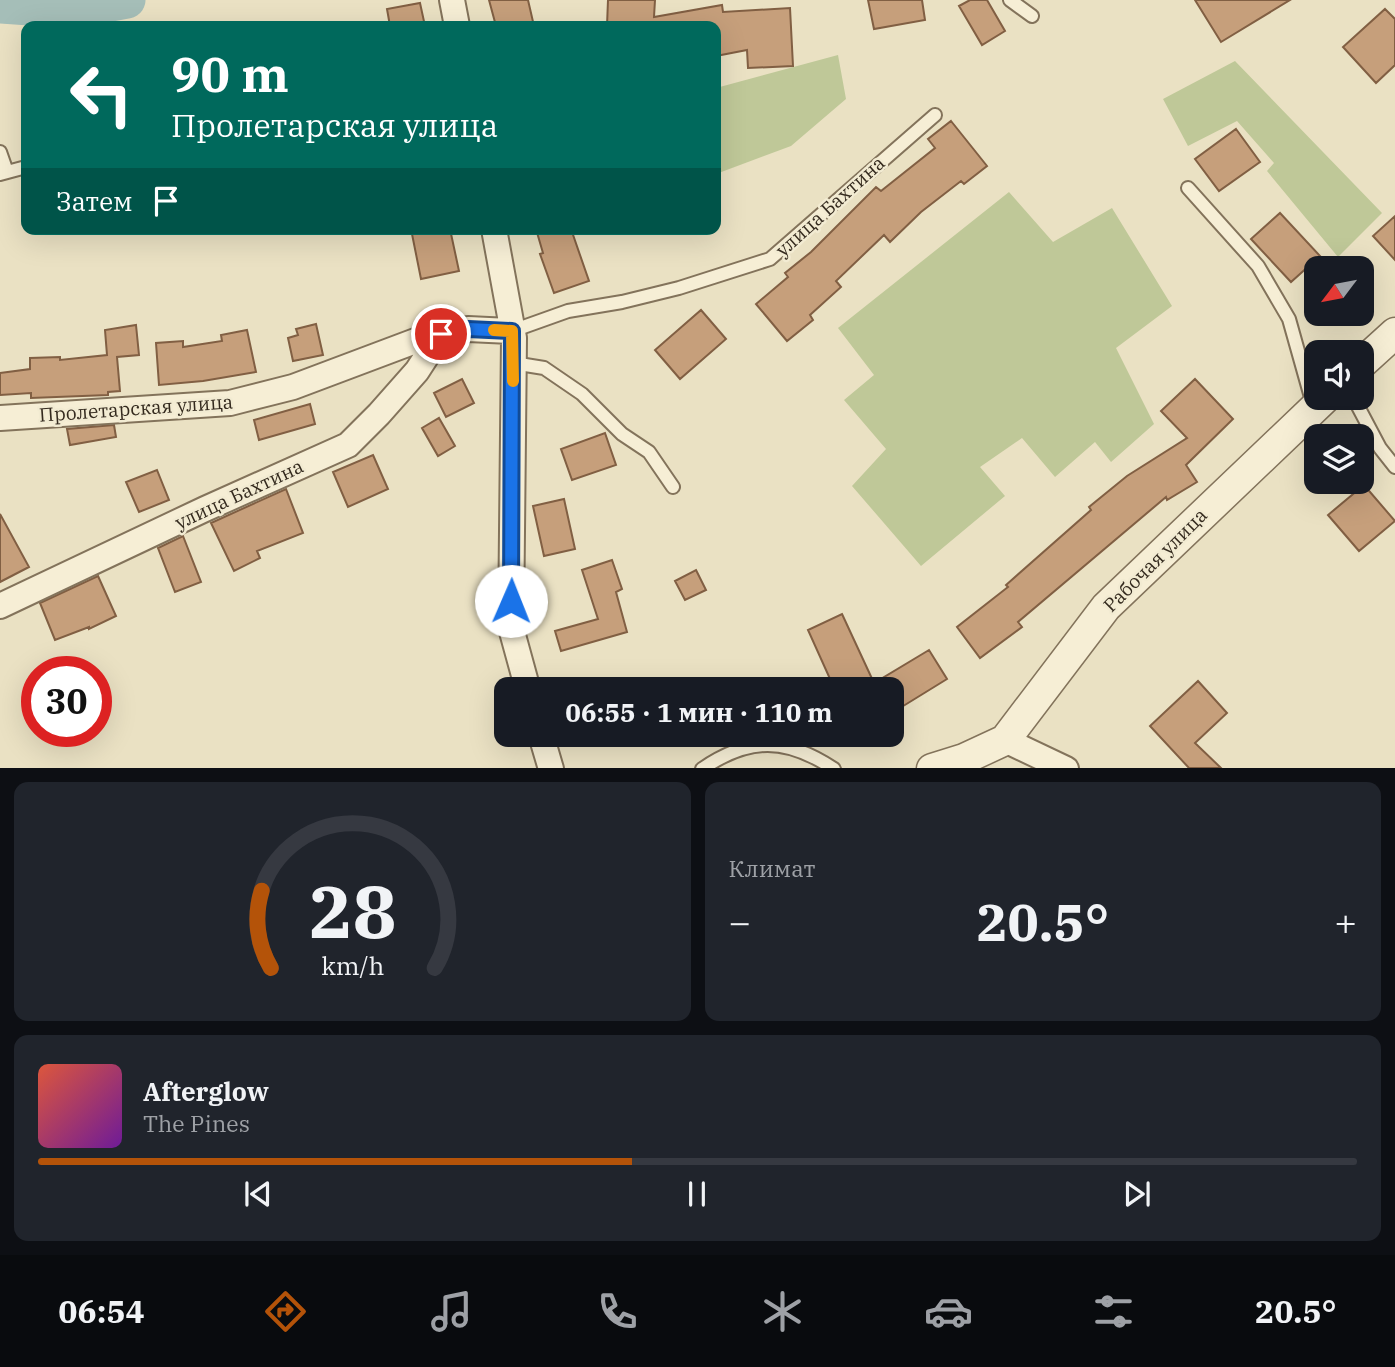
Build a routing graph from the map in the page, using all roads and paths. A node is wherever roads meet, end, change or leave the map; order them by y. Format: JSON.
{"nodes":[{"id":1,"x":452,"y":0,"type":"edge"},
{"id":2,"x":1010,"y":0,"type":"edge"},
{"id":3,"x":1032,"y":16,"type":"dead end"},
{"id":4,"x":456,"y":21,"type":"edge"},
{"id":5,"x":935,"y":115,"type":"dead end"},
{"id":6,"x":0,"y":152,"type":"edge"},
{"id":7,"x":21,"y":168,"type":"edge"},
{"id":8,"x":4,"y":173,"type":"edge"},
{"id":9,"x":1188,"y":188,"type":"dead end"},
{"id":10,"x":495,"y":235,"type":"edge"},
{"id":11,"x":512,"y":331,"type":"junction"},
{"id":12,"x":1395,"y":333,"type":"edge"},
{"id":13,"x":441,"y":334,"type":"junction"},
{"id":14,"x":1374,"y":352,"type":"edge"},
{"id":15,"x":1304,"y":360,"type":"edge"},
{"id":16,"x":513,"y":363,"type":"junction"},
{"id":17,"x":1313,"y":410,"type":"edge"},
{"id":18,"x":1360,"y":410,"type":"edge"},
{"id":19,"x":0,"y":418,"type":"edge"},
{"id":20,"x":1395,"y":467,"type":"edge"},
{"id":21,"x":673,"y":487,"type":"dead end"},
{"id":22,"x":0,"y":606,"type":"edge"},
{"id":23,"x":524,"y":677,"type":"edge"},
{"id":24,"x":1004,"y":740,"type":"junction"},
{"id":25,"x":545,"y":747,"type":"edge"},
{"id":26,"x":551,"y":768,"type":"edge"},
{"id":27,"x":702,"y":768,"type":"edge"},
{"id":28,"x":834,"y":768,"type":"edge"},
{"id":29,"x":932,"y":768,"type":"edge"},
{"id":30,"x":1066,"y":768,"type":"edge"}],
"edges":[{"from":1,"to":4,"type":"street"},
{"from":2,"to":3,"type":"lane"},
{"from":5,"to":11,"type":"lane","name":"улица Бахтина"},
{"from":6,"to":8,"type":"lane"},
{"from":7,"to":8,"type":"lane"},
{"from":9,"to":15,"type":"lane"},
{"from":10,"to":11,"type":"street"},
{"from":11,"to":13,"type":"street","name":"Пролетарская улица"},
{"from":11,"to":16,"type":"street"},
{"from":12,"to":14,"type":"street"},
{"from":13,"to":19,"type":"street","name":"Пролетарская улица"},
{"from":13,"to":22,"type":"street","name":"улица Бахтина"},
{"from":16,"to":21,"type":"lane"},
{"from":16,"to":23,"type":"street"},
{"from":17,"to":24,"type":"street","name":"Рабочая улица"},
{"from":18,"to":20,"type":"lane"},
{"from":24,"to":29,"type":"street"},
{"from":24,"to":30,"type":"street"},
{"from":25,"to":26,"type":"street"},
{"from":27,"to":28,"type":"lane"}]}
